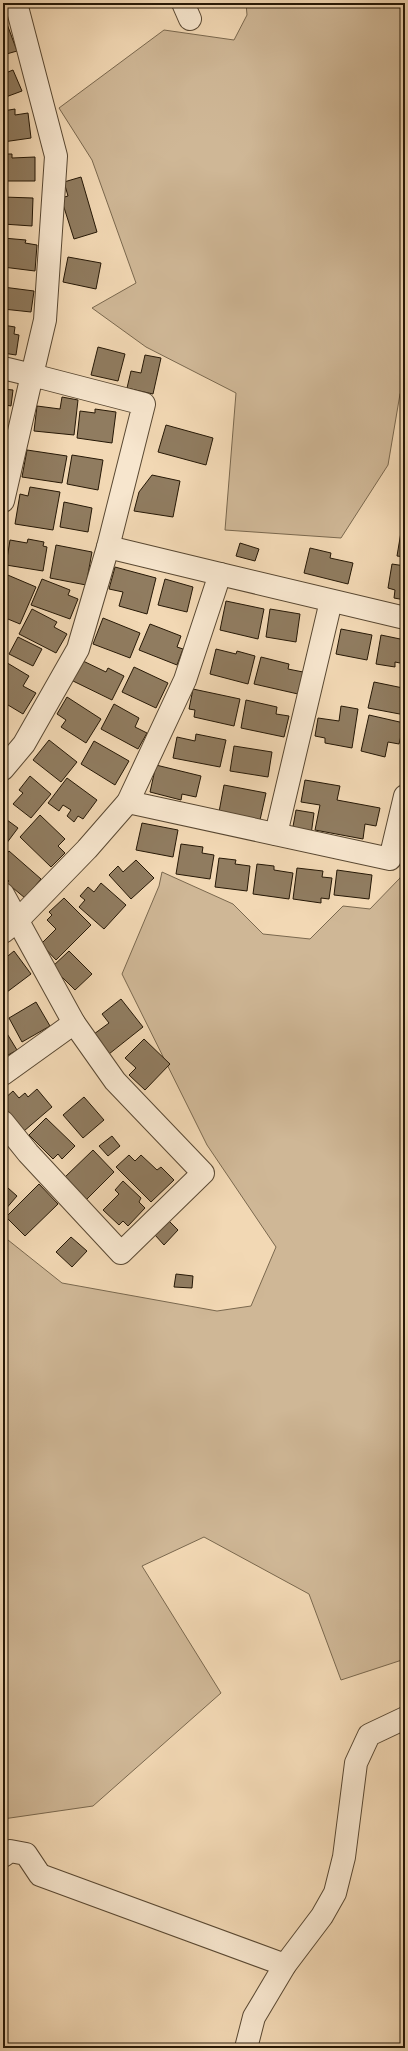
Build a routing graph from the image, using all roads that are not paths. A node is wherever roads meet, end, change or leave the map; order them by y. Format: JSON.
{"nodes":[{"id":1,"x":16,"y":3,"type":"edge"},
{"id":2,"x":3,"y":368,"type":"edge"},
{"id":3,"x":32,"y":375,"type":"junction"},
{"id":4,"x":3,"y":501,"type":"edge"},
{"id":5,"x":108,"y":547,"type":"junction"},
{"id":6,"x":220,"y":574,"type":"junction"},
{"id":7,"x":331,"y":601,"type":"junction"},
{"id":8,"x":405,"y":618,"type":"edge"},
{"id":9,"x":3,"y":769,"type":"edge"},
{"id":10,"x":405,"y":796,"type":"edge"},
{"id":11,"x":128,"y":802,"type":"junction"},
{"id":12,"x":276,"y":834,"type":"junction"},
{"id":13,"x":3,"y":894,"type":"edge"},
{"id":14,"x":10,"y":926,"type":"edge"},
{"id":15,"x":74,"y":1023,"type":"junction"},
{"id":16,"x":3,"y":1074,"type":"edge"},
{"id":17,"x":3,"y":1122,"type":"edge"},
{"id":18,"x":405,"y":1718,"type":"edge"},
{"id":19,"x":3,"y":1856,"type":"edge"},
{"id":20,"x":284,"y":1965,"type":"junction"},
{"id":21,"x":246,"y":2048,"type":"edge"}],
"edges":[{"from":1,"to":3,"type":"street"},
{"from":2,"to":3,"type":"street"},
{"from":3,"to":4,"type":"street"},
{"from":3,"to":5,"type":"street"},
{"from":5,"to":6,"type":"street"},
{"from":5,"to":9,"type":"street"},
{"from":6,"to":7,"type":"street"},
{"from":6,"to":11,"type":"street"},
{"from":7,"to":8,"type":"street"},
{"from":7,"to":12,"type":"street"},
{"from":10,"to":12,"type":"street"},
{"from":11,"to":12,"type":"street"},
{"from":11,"to":14,"type":"street"},
{"from":13,"to":14,"type":"street"},
{"from":14,"to":15,"type":"street"},
{"from":15,"to":16,"type":"street"},
{"from":15,"to":17,"type":"street"},
{"from":18,"to":20,"type":"street"},
{"from":19,"to":20,"type":"street"},
{"from":20,"to":21,"type":"street"}]}
